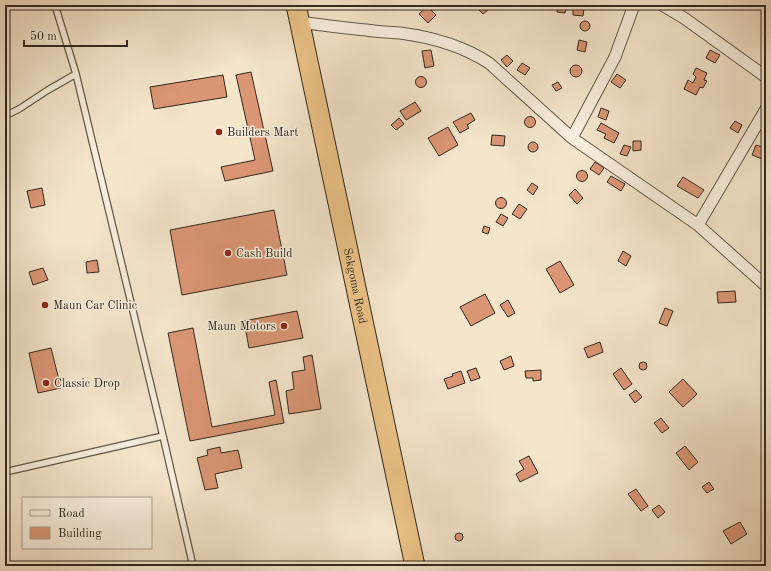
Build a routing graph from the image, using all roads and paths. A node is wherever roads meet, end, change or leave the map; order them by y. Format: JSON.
{"nodes":[{"id":1,"x":55,"y":5,"type":"edge"},
{"id":2,"x":634,"y":5,"type":"edge"},
{"id":3,"x":662,"y":5,"type":"edge"},
{"id":4,"x":298,"y":13,"type":"edge"},
{"id":5,"x":76,"y":74,"type":"junction"},
{"id":6,"x":766,"y":77,"type":"edge"},
{"id":7,"x":766,"y":109,"type":"edge"},
{"id":8,"x":5,"y":116,"type":"edge"},
{"id":9,"x":572,"y":138,"type":"junction"},
{"id":10,"x":698,"y":225,"type":"junction"},
{"id":11,"x":766,"y":286,"type":"edge"},
{"id":12,"x":163,"y":436,"type":"junction"},
{"id":13,"x":5,"y":472,"type":"edge"},
{"id":14,"x":411,"y":562,"type":"edge"},
{"id":15,"x":193,"y":566,"type":"edge"}],
"edges":[{"from":1,"to":5,"type":"lane"},
{"from":2,"to":9,"type":"street"},
{"from":3,"to":6,"type":"street"},
{"from":4,"to":9,"type":"street"},
{"from":4,"to":14,"type":"highway","name":"Sekgoma Road"},
{"from":5,"to":8,"type":"lane"},
{"from":5,"to":12,"type":"lane"},
{"from":7,"to":10,"type":"street"},
{"from":9,"to":10,"type":"street"},
{"from":10,"to":11,"type":"street"},
{"from":12,"to":13,"type":"lane"},
{"from":12,"to":15,"type":"lane"}]}
